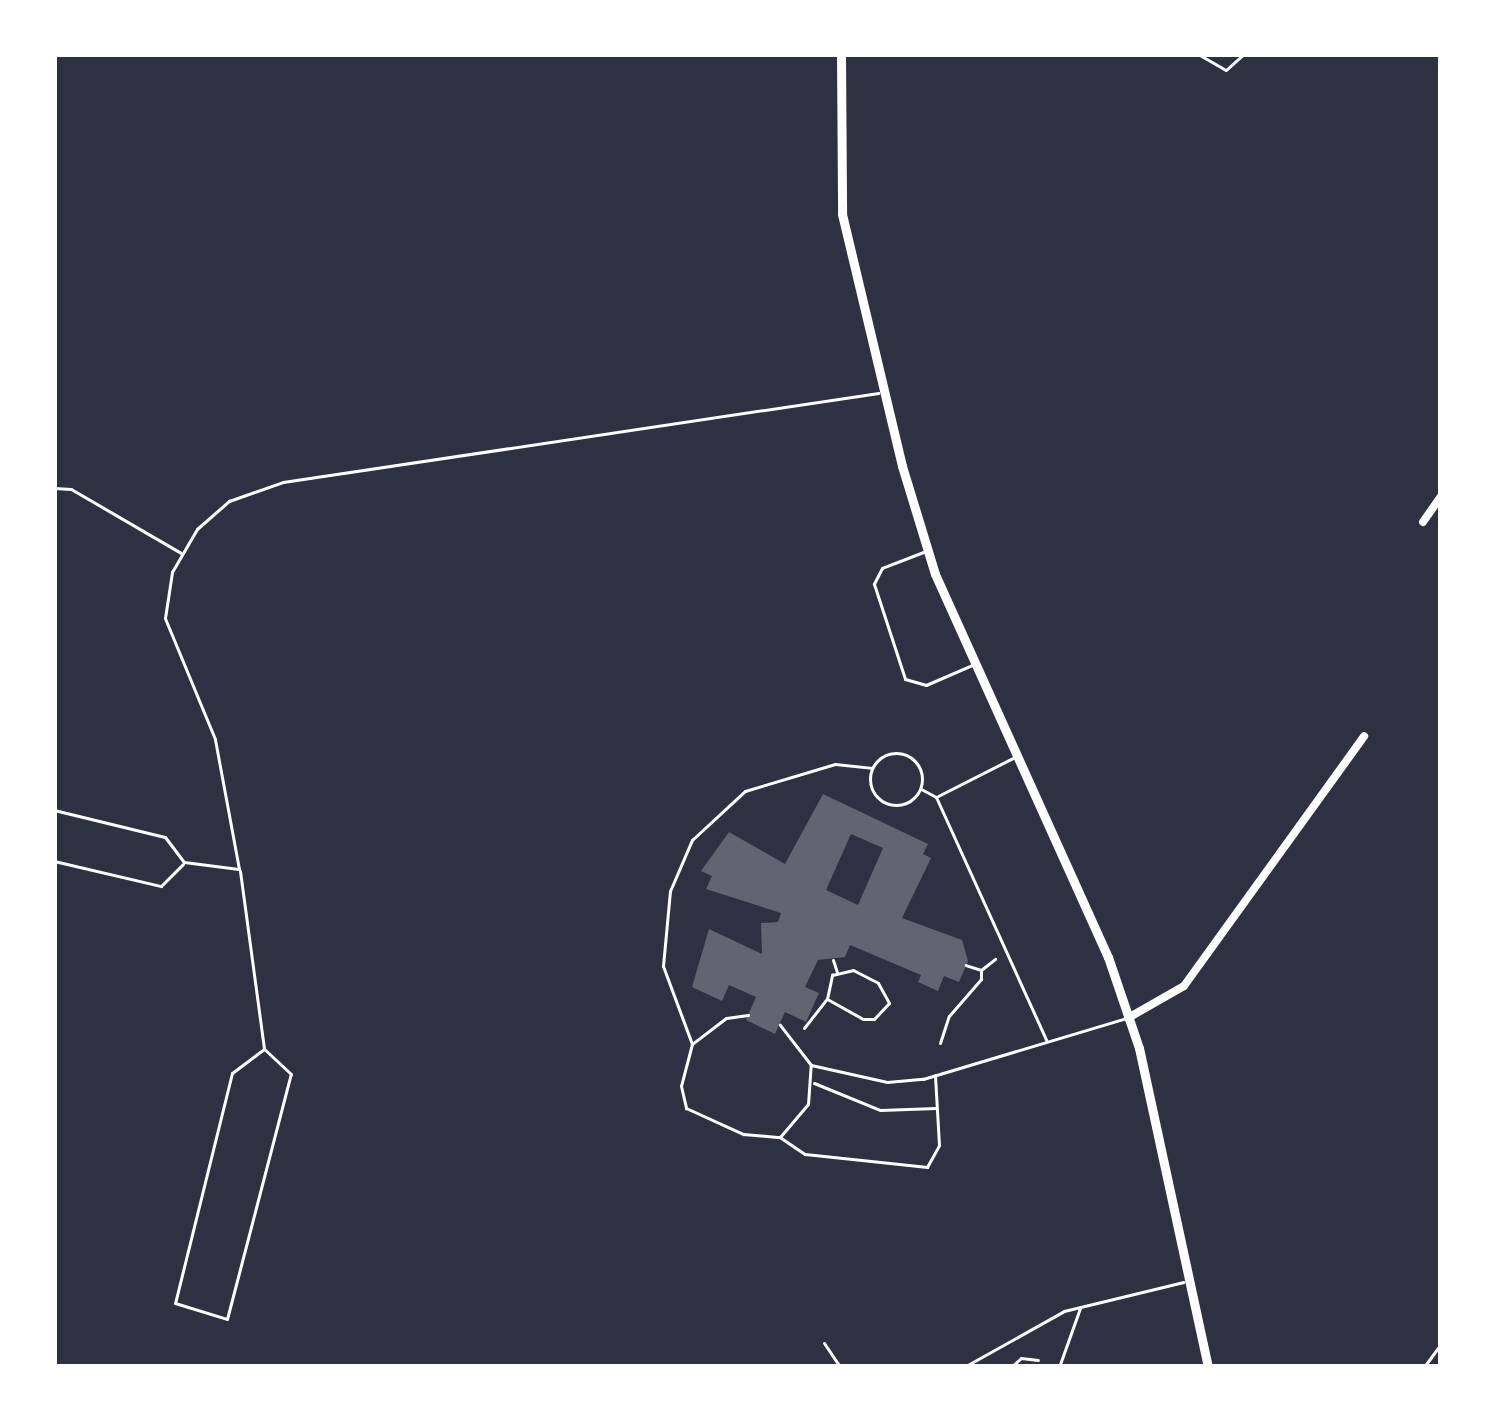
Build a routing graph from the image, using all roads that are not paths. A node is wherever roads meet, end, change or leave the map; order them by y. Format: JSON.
{"nodes":[{"id":1,"x":842,"y":54,"type":"edge"},
{"id":2,"x":1198,"y":54,"type":"edge"},
{"id":3,"x":1244,"y":54,"type":"edge"},
{"id":4,"x":884,"y":392,"type":"junction"},
{"id":5,"x":54,"y":488,"type":"edge"},
{"id":6,"x":1441,"y":496,"type":"edge"},
{"id":7,"x":1423,"y":522,"type":"dead end"},
{"id":8,"x":928,"y":550,"type":"junction"},
{"id":9,"x":182,"y":554,"type":"junction"},
{"id":10,"x":973,"y":664,"type":"junction"},
{"id":11,"x":1364,"y":736,"type":"dead end"},
{"id":12,"x":1017,"y":756,"type":"junction"},
{"id":13,"x":872,"y":768,"type":"junction"},
{"id":14,"x":921,"y":789,"type":"junction"},
{"id":15,"x":936,"y":797,"type":"junction"},
{"id":16,"x":54,"y":811,"type":"edge"},
{"id":17,"x":54,"y":861,"type":"edge"},
{"id":18,"x":184,"y":862,"type":"junction"},
{"id":19,"x":239,"y":869,"type":"junction"},
{"id":20,"x":748,"y":1015,"type":"dead end"},
{"id":21,"x":1128,"y":1018,"type":"junction"},
{"id":22,"x":780,"y":1025,"type":"dead end"},
{"id":23,"x":1047,"y":1042,"type":"junction"},
{"id":24,"x":692,"y":1044,"type":"junction"},
{"id":25,"x":264,"y":1049,"type":"junction"},
{"id":26,"x":811,"y":1065,"type":"junction"},
{"id":27,"x":935,"y":1076,"type":"junction"},
{"id":28,"x":812,"y":1082,"type":"junction"},
{"id":29,"x":938,"y":1107,"type":"junction"},
{"id":30,"x":780,"y":1137,"type":"junction"},
{"id":31,"x":1188,"y":1281,"type":"junction"},
{"id":32,"x":1079,"y":1308,"type":"junction"},
{"id":33,"x":1441,"y":1344,"type":"edge"},
{"id":34,"x":964,"y":1367,"type":"edge"},
{"id":35,"x":1059,"y":1367,"type":"edge"},
{"id":36,"x":1208,"y":1367,"type":"edge"},
{"id":37,"x":1424,"y":1367,"type":"edge"}],
"edges":[{"from":1,"to":4,"type":"street"},
{"from":2,"to":3,"type":"lane"},
{"from":4,"to":8,"type":"street"},
{"from":4,"to":9,"type":"lane"},
{"from":5,"to":9,"type":"lane"},
{"from":6,"to":7,"type":"street"},
{"from":8,"to":10,"type":"street"},
{"from":8,"to":10,"type":"lane"},
{"from":9,"to":19,"type":"lane"},
{"from":10,"to":12,"type":"street"},
{"from":11,"to":21,"type":"street"},
{"from":12,"to":15,"type":"lane"},
{"from":12,"to":21,"type":"street"},
{"from":13,"to":14,"type":"lane"},
{"from":13,"to":14,"type":"lane"},
{"from":13,"to":24,"type":"lane"},
{"from":14,"to":15,"type":"lane"},
{"from":15,"to":23,"type":"lane"},
{"from":16,"to":18,"type":"lane"},
{"from":17,"to":18,"type":"lane"},
{"from":18,"to":19,"type":"lane"},
{"from":19,"to":25,"type":"lane"},
{"from":20,"to":24,"type":"lane"},
{"from":21,"to":23,"type":"lane"},
{"from":21,"to":31,"type":"street"},
{"from":22,"to":26,"type":"lane"},
{"from":23,"to":27,"type":"lane"},
{"from":24,"to":30,"type":"lane"},
{"from":25,"to":25,"type":"lane"},
{"from":26,"to":27,"type":"lane"},
{"from":26,"to":28,"type":"lane"},
{"from":27,"to":29,"type":"lane"},
{"from":28,"to":29,"type":"lane"},
{"from":28,"to":30,"type":"lane"},
{"from":29,"to":30,"type":"lane"},
{"from":31,"to":32,"type":"lane"},
{"from":31,"to":36,"type":"street"},
{"from":32,"to":34,"type":"lane"},
{"from":32,"to":35,"type":"lane"},
{"from":33,"to":37,"type":"lane"}]}
